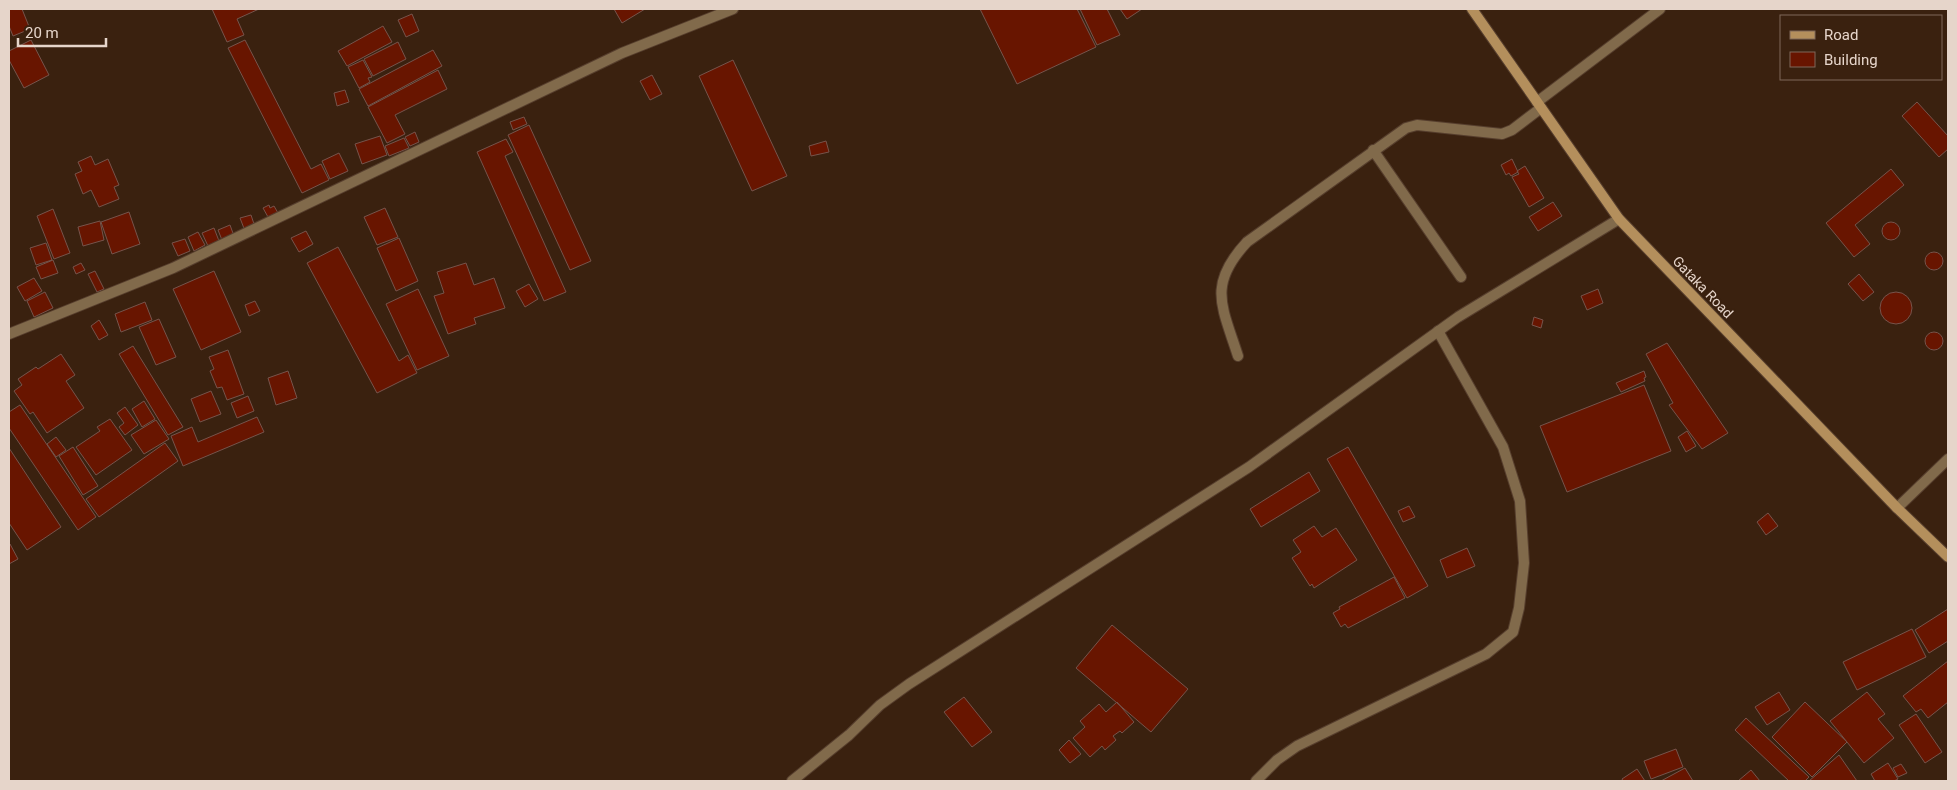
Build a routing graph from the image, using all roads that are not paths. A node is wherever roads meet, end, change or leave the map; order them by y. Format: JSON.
{"nodes":[{"id":1,"x":733,"y":9,"type":"edge"},
{"id":2,"x":1472,"y":9,"type":"edge"},
{"id":3,"x":1660,"y":9,"type":"edge"},
{"id":4,"x":1539,"y":105,"type":"junction"},
{"id":5,"x":1373,"y":150,"type":"junction"},
{"id":6,"x":1618,"y":219,"type":"junction"},
{"id":7,"x":1461,"y":277,"type":"dead end"},
{"id":8,"x":1438,"y":331,"type":"junction"},
{"id":9,"x":9,"y":334,"type":"edge"},
{"id":10,"x":1238,"y":356,"type":"dead end"},
{"id":11,"x":1948,"y":459,"type":"edge"},
{"id":12,"x":1896,"y":508,"type":"junction"},
{"id":13,"x":1948,"y":557,"type":"edge"},
{"id":14,"x":792,"y":781,"type":"edge"},
{"id":15,"x":1256,"y":781,"type":"edge"}],
"edges":[{"from":1,"to":9,"type":"street"},
{"from":2,"to":4,"type":"street","name":"Gataka Road"},
{"from":3,"to":4,"type":"street"},
{"from":4,"to":5,"type":"street"},
{"from":4,"to":6,"type":"street","name":"Gataka Road"},
{"from":5,"to":7,"type":"street"},
{"from":5,"to":10,"type":"street"},
{"from":6,"to":8,"type":"street"},
{"from":6,"to":12,"type":"street","name":"Gataka Road"},
{"from":8,"to":14,"type":"street"},
{"from":8,"to":15,"type":"street"},
{"from":11,"to":12,"type":"street"},
{"from":12,"to":13,"type":"street","name":"Gataka Road"}]}
